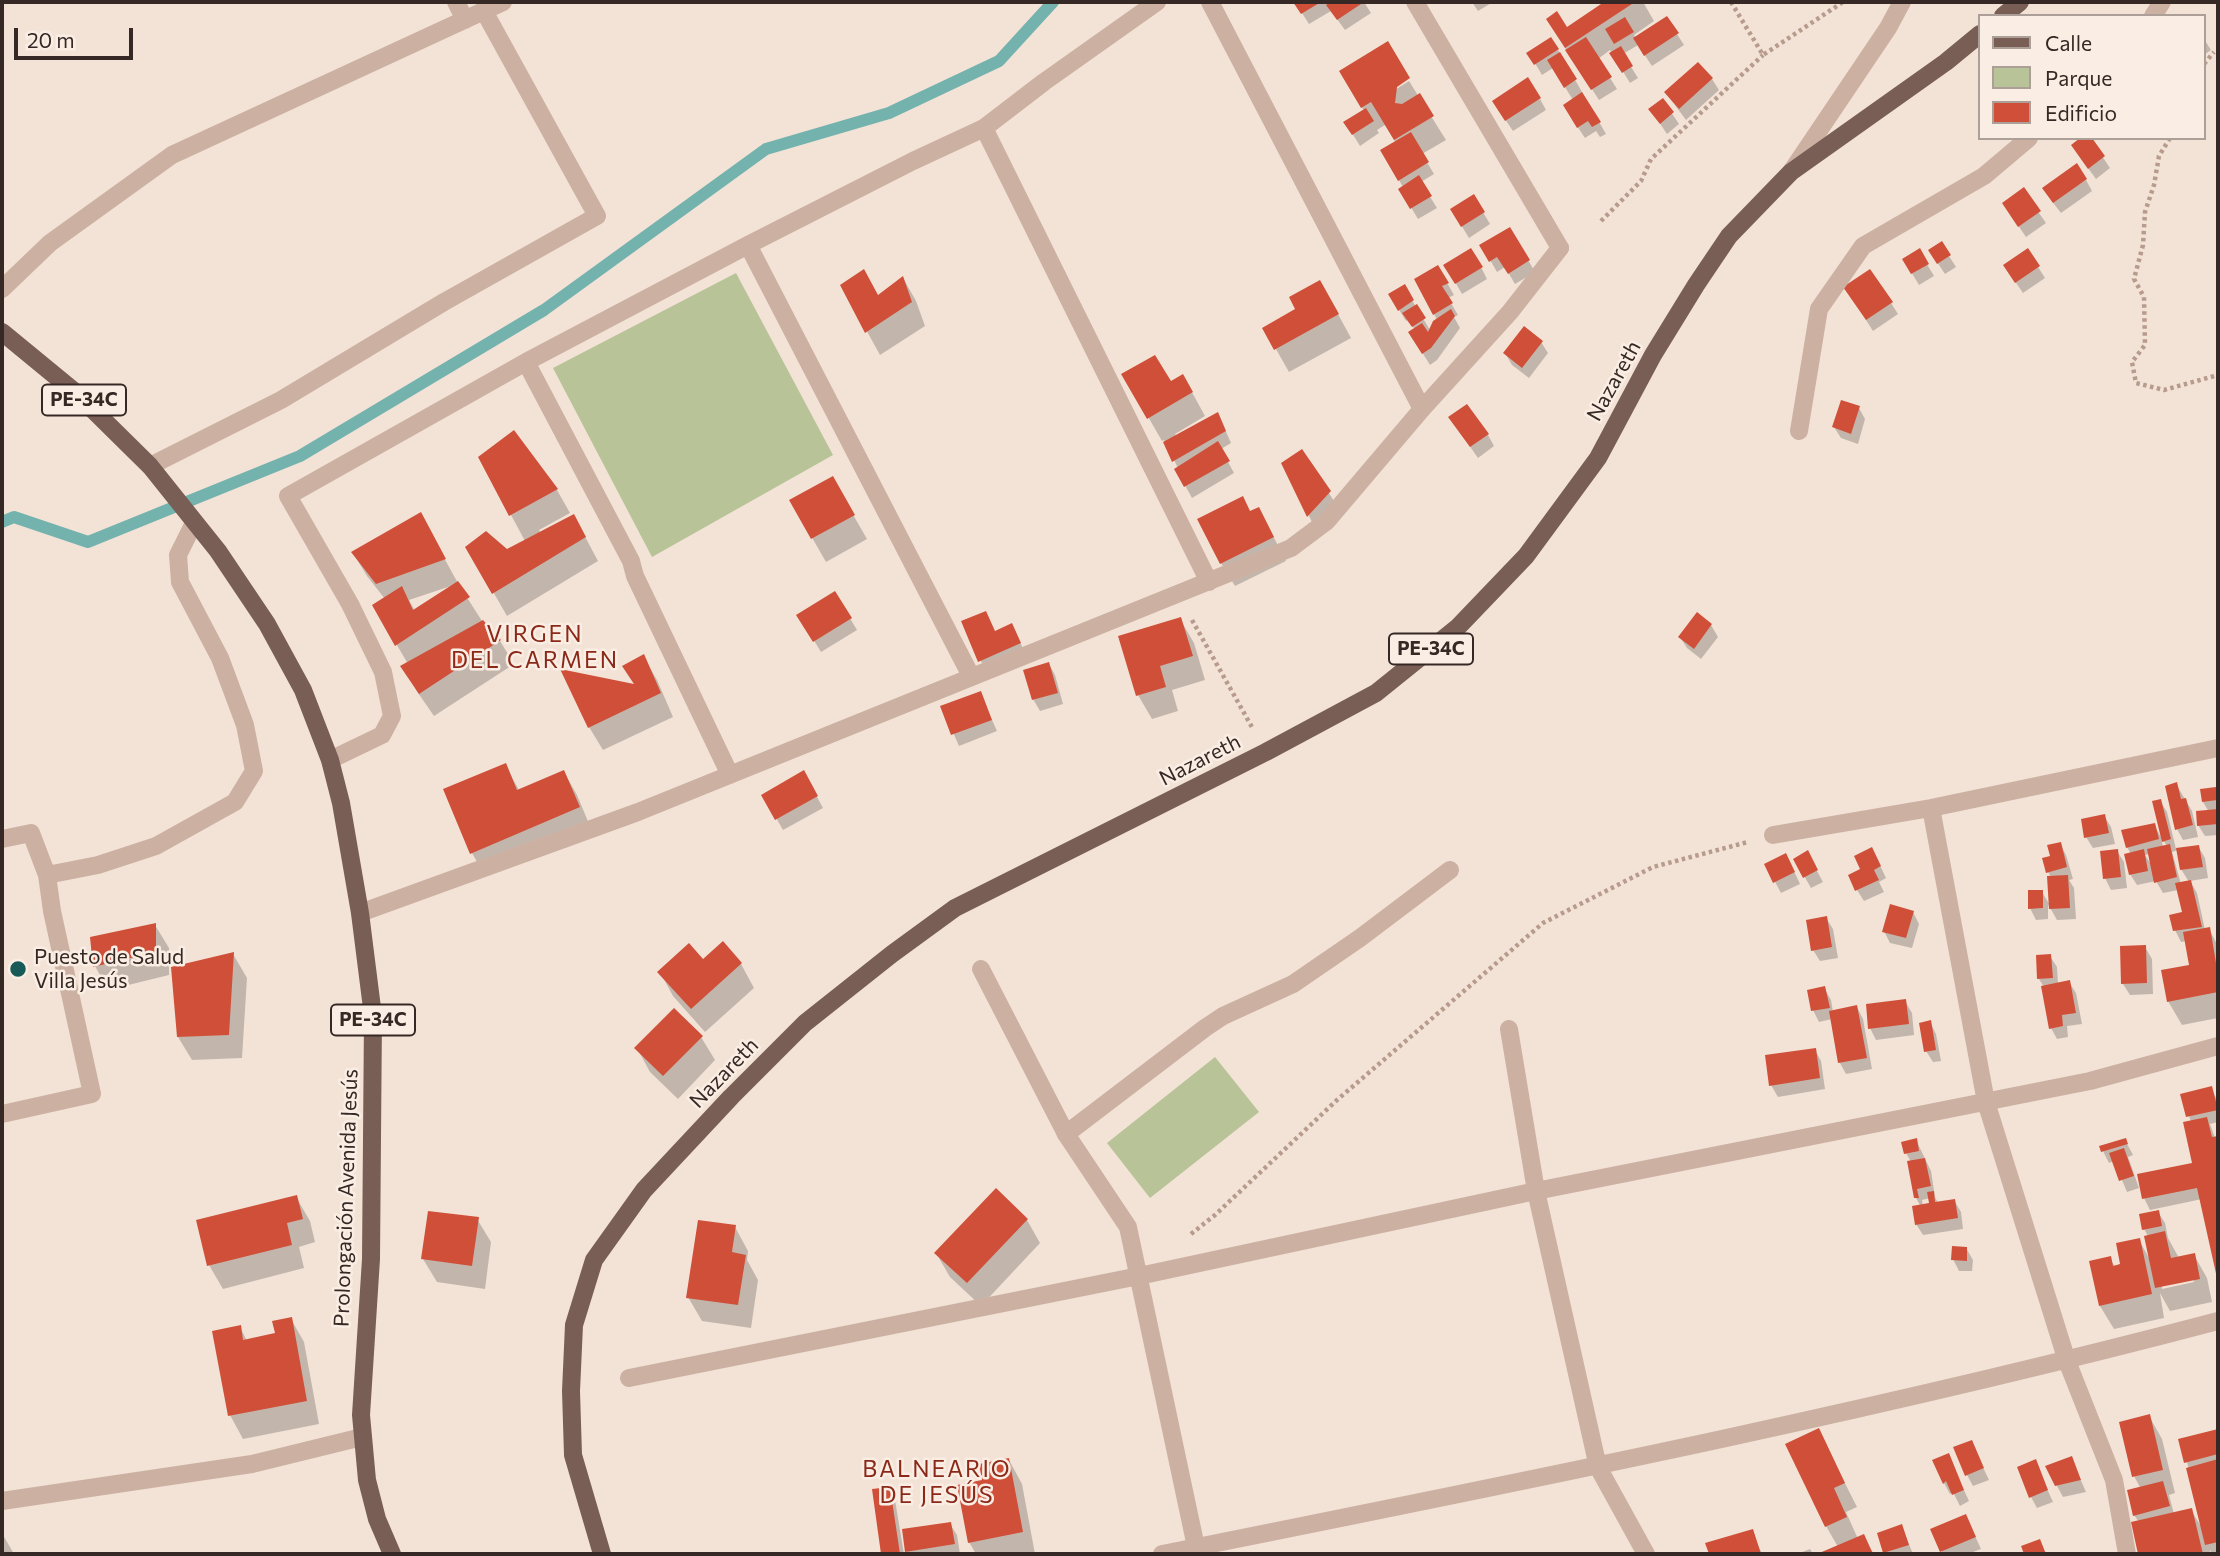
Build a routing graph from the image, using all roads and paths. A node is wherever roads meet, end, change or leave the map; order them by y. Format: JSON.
{"nodes":[{"id":1,"x":456,"y":2,"type":"edge"},
{"id":2,"x":503,"y":2,"type":"edge"},
{"id":3,"x":1157,"y":2,"type":"edge"},
{"id":4,"x":1210,"y":2,"type":"edge"},
{"id":5,"x":1415,"y":2,"type":"edge"},
{"id":6,"x":1731,"y":2,"type":"edge"},
{"id":7,"x":1843,"y":2,"type":"edge"},
{"id":8,"x":1902,"y":2,"type":"edge"},
{"id":9,"x":2020,"y":2,"type":"edge"},
{"id":10,"x":484,"y":10,"type":"junction"},
{"id":11,"x":2005,"y":14,"type":"edge"},
{"id":12,"x":465,"y":20,"type":"junction"},
{"id":13,"x":1979,"y":35,"type":"edge"},
{"id":14,"x":2214,"y":52,"type":"dead end"},
{"id":15,"x":1763,"y":55,"type":"junction"},
{"id":16,"x":2206,"y":62,"type":"edge"},
{"id":17,"x":984,"y":128,"type":"junction"},
{"id":18,"x":2027,"y":140,"type":"edge"},
{"id":19,"x":2169,"y":140,"type":"edge"},
{"id":20,"x":1791,"y":172,"type":"junction"},
{"id":21,"x":1601,"y":221,"type":"dead end"},
{"id":22,"x":748,"y":244,"type":"junction"},
{"id":23,"x":2,"y":289,"type":"edge"},
{"id":24,"x":2,"y":332,"type":"edge"},
{"id":25,"x":526,"y":362,"type":"junction"},
{"id":26,"x":2218,"y":375,"type":"edge"},
{"id":27,"x":1422,"y":409,"type":"junction"},
{"id":28,"x":1799,"y":431,"type":"dead end"},
{"id":29,"x":154,"y":470,"type":"junction"},
{"id":30,"x":194,"y":523,"type":"junction"},
{"id":31,"x":1209,"y":583,"type":"junction"},
{"id":32,"x":1178,"y":595,"type":"junction"},
{"id":33,"x":971,"y":676,"type":"junction"},
{"id":34,"x":2218,"y":748,"type":"edge"},
{"id":35,"x":1266,"y":752,"type":"junction"},
{"id":36,"x":330,"y":760,"type":"junction"},
{"id":37,"x":730,"y":775,"type":"junction"},
{"id":38,"x":1931,"y":808,"type":"junction"},
{"id":39,"x":1773,"y":835,"type":"joint"},
{"id":40,"x":2,"y":839,"type":"edge"},
{"id":41,"x":1450,"y":870,"type":"dead end"},
{"id":42,"x":47,"y":876,"type":"junction"},
{"id":43,"x":360,"y":913,"type":"junction"},
{"id":44,"x":981,"y":969,"type":"dead end"},
{"id":45,"x":1509,"y":1029,"type":"dead end"},
{"id":46,"x":2218,"y":1046,"type":"edge"},
{"id":47,"x":1986,"y":1102,"type":"junction"},
{"id":48,"x":2,"y":1114,"type":"edge"},
{"id":49,"x":1066,"y":1134,"type":"junction"},
{"id":50,"x":1536,"y":1191,"type":"junction"},
{"id":51,"x":1183,"y":1241,"type":"dead end"},
{"id":52,"x":1139,"y":1276,"type":"junction"},
{"id":53,"x":2218,"y":1321,"type":"edge"},
{"id":54,"x":2067,"y":1361,"type":"junction"},
{"id":55,"x":629,"y":1378,"type":"dead end"},
{"id":56,"x":362,"y":1437,"type":"junction"},
{"id":57,"x":1598,"y":1467,"type":"junction"},
{"id":58,"x":2,"y":1501,"type":"edge"},
{"id":59,"x":1199,"y":1551,"type":"edge"},
{"id":60,"x":392,"y":1554,"type":"edge"},
{"id":61,"x":602,"y":1554,"type":"edge"},
{"id":62,"x":1162,"y":1554,"type":"edge"},
{"id":63,"x":1646,"y":1554,"type":"edge"},
{"id":64,"x":2127,"y":1554,"type":"edge"}],
"edges":[{"from":1,"to":12,"type":"street"},
{"from":2,"to":10,"type":"street"},
{"from":3,"to":17,"type":"street"},
{"from":4,"to":27,"type":"street"},
{"from":5,"to":27,"type":"street"},
{"from":6,"to":15,"type":"path"},
{"from":7,"to":15,"type":"path"},
{"from":8,"to":20,"type":"street"},
{"from":9,"to":11,"type":"main road"},
{"from":10,"to":12,"type":"street"},
{"from":10,"to":29,"type":"street"},
{"from":12,"to":23,"type":"street"},
{"from":13,"to":20,"type":"main road","name":"Nazareth","number":"PE-34C"},
{"from":14,"to":16,"type":"path"},
{"from":15,"to":21,"type":"path"},
{"from":17,"to":22,"type":"street"},
{"from":17,"to":31,"type":"street"},
{"from":18,"to":28,"type":"street"},
{"from":19,"to":26,"type":"path"},
{"from":20,"to":35,"type":"main road","name":"Nazareth","number":"PE-34C"},
{"from":22,"to":25,"type":"street"},
{"from":22,"to":33,"type":"street"},
{"from":24,"to":29,"type":"main road","name":"Prolongación Avenida Jesús","number":"PE-34C"},
{"from":25,"to":36,"type":"street"},
{"from":25,"to":37,"type":"street"},
{"from":27,"to":31,"type":"street"},
{"from":29,"to":30,"type":"main road","name":"Prolongación Avenida Jesús","number":"PE-34C"},
{"from":30,"to":36,"type":"main road","name":"Prolongación Avenida Jesús","number":"PE-34C"},
{"from":30,"to":42,"type":"street"},
{"from":31,"to":32,"type":"street"},
{"from":32,"to":33,"type":"street"},
{"from":32,"to":35,"type":"path"},
{"from":33,"to":37,"type":"street"},
{"from":34,"to":38,"type":"street"},
{"from":35,"to":61,"type":"main road","name":"Nazareth","number":"PE-34C"},
{"from":36,"to":43,"type":"main road","name":"Prolongación Avenida Jesús","number":"PE-34C"},
{"from":37,"to":43,"type":"street"},
{"from":38,"to":39,"type":"street"},
{"from":38,"to":47,"type":"street"},
{"from":39,"to":51,"type":"path"},
{"from":40,"to":42,"type":"street"},
{"from":41,"to":49,"type":"street"},
{"from":42,"to":48,"type":"street"},
{"from":43,"to":56,"type":"main road","name":"Prolongación Avenida Jesús","number":"PE-34C"},
{"from":44,"to":49,"type":"street"},
{"from":45,"to":50,"type":"street"},
{"from":46,"to":47,"type":"street"},
{"from":47,"to":50,"type":"street"},
{"from":47,"to":54,"type":"street"},
{"from":49,"to":52,"type":"street"},
{"from":50,"to":52,"type":"street"},
{"from":50,"to":57,"type":"street"},
{"from":52,"to":55,"type":"street"},
{"from":52,"to":59,"type":"street"},
{"from":53,"to":54,"type":"street"},
{"from":54,"to":57,"type":"street"},
{"from":54,"to":64,"type":"street"},
{"from":56,"to":58,"type":"street"},
{"from":56,"to":60,"type":"main road","name":"Prolongación Avenida Jesús","number":"PE-34C"},
{"from":57,"to":59,"type":"street"},
{"from":57,"to":63,"type":"street"},
{"from":59,"to":62,"type":"street"}]}
